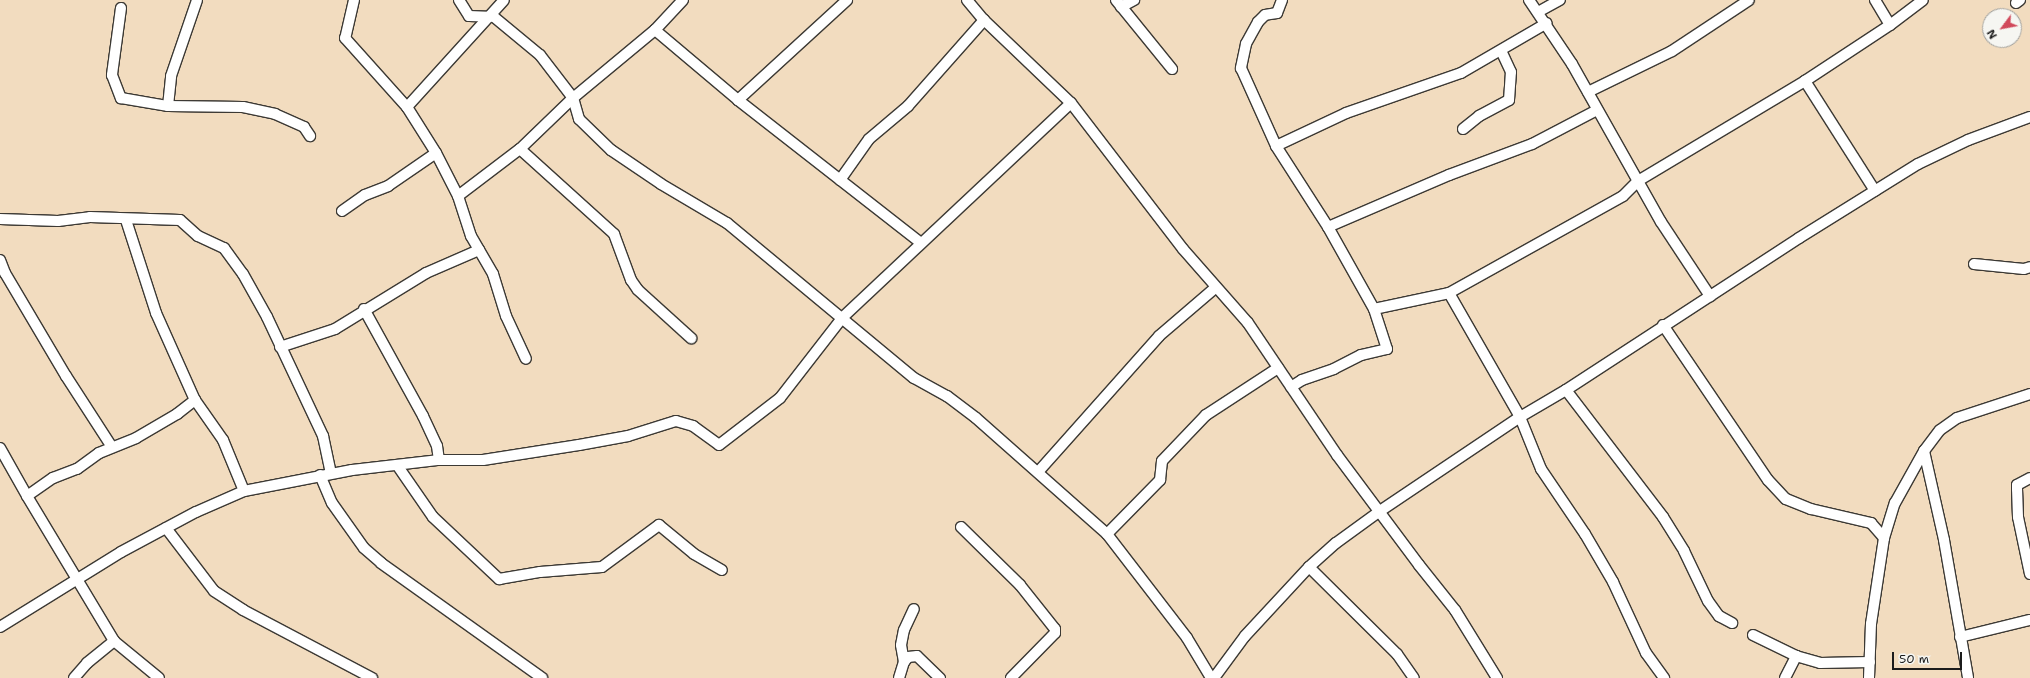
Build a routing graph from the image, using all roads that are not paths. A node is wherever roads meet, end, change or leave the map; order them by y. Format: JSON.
{"nodes":[{"id":1,"x":196,"y":0,"type":"edge"},
{"id":2,"x":354,"y":0,"type":"edge"},
{"id":3,"x":459,"y":0,"type":"edge"},
{"id":4,"x":504,"y":0,"type":"edge"},
{"id":5,"x":683,"y":0,"type":"edge"},
{"id":6,"x":847,"y":0,"type":"edge"},
{"id":7,"x":967,"y":0,"type":"edge"},
{"id":8,"x":1134,"y":0,"type":"edge"},
{"id":9,"x":1282,"y":0,"type":"edge"},
{"id":10,"x":1529,"y":0,"type":"edge"},
{"id":11,"x":1560,"y":0,"type":"edge"},
{"id":12,"x":1749,"y":0,"type":"edge"},
{"id":13,"x":1875,"y":0,"type":"edge"},
{"id":14,"x":1922,"y":0,"type":"edge"},
{"id":15,"x":1119,"y":3,"type":"edge"},
{"id":16,"x":121,"y":8,"type":"dead end"},
{"id":17,"x":1538,"y":12,"type":"junction"},
{"id":18,"x":488,"y":15,"type":"junction"},
{"id":19,"x":984,"y":20,"type":"junction"},
{"id":20,"x":1547,"y":23,"type":"junction"},
{"id":21,"x":1890,"y":25,"type":"junction"},
{"id":22,"x":655,"y":30,"type":"junction"},
{"id":23,"x":1501,"y":51,"type":"junction"},
{"id":24,"x":1172,"y":69,"type":"dead end"},
{"id":25,"x":1805,"y":81,"type":"junction"},
{"id":26,"x":1588,"y":92,"type":"junction"},
{"id":27,"x":573,"y":98,"type":"junction"},
{"id":28,"x":738,"y":100,"type":"junction"},
{"id":29,"x":1071,"y":103,"type":"junction"},
{"id":30,"x":168,"y":106,"type":"junction"},
{"id":31,"x":408,"y":107,"type":"junction"},
{"id":32,"x":1597,"y":110,"type":"junction"},
{"id":33,"x":2030,"y":117,"type":"edge"},
{"id":34,"x":1463,"y":129,"type":"dead end"},
{"id":35,"x":310,"y":136,"type":"dead end"},
{"id":36,"x":1276,"y":146,"type":"junction"},
{"id":37,"x":520,"y":149,"type":"junction"},
{"id":38,"x":436,"y":153,"type":"junction"},
{"id":39,"x":840,"y":180,"type":"junction"},
{"id":40,"x":1638,"y":182,"type":"junction"},
{"id":41,"x":1875,"y":191,"type":"junction"},
{"id":42,"x":458,"y":196,"type":"junction"},
{"id":43,"x":342,"y":211,"type":"dead end"},
{"id":44,"x":0,"y":220,"type":"edge"},
{"id":45,"x":126,"y":220,"type":"junction"},
{"id":46,"x":1328,"y":227,"type":"junction"},
{"id":47,"x":921,"y":243,"type":"junction"},
{"id":48,"x":479,"y":250,"type":"junction"},
{"id":49,"x":0,"y":260,"type":"edge"},
{"id":50,"x":1974,"y":264,"type":"dead end"},
{"id":51,"x":2030,"y":267,"type":"edge"},
{"id":52,"x":1216,"y":288,"type":"junction"},
{"id":53,"x":1449,"y":293,"type":"junction"},
{"id":54,"x":1710,"y":296,"type":"junction"},
{"id":55,"x":364,"y":309,"type":"junction"},
{"id":56,"x":1374,"y":309,"type":"junction"},
{"id":57,"x":842,"y":318,"type":"junction"},
{"id":58,"x":1664,"y":325,"type":"junction"},
{"id":59,"x":691,"y":338,"type":"dead end"},
{"id":60,"x":280,"y":347,"type":"junction"},
{"id":61,"x":526,"y":358,"type":"dead end"},
{"id":62,"x":1278,"y":368,"type":"junction"},
{"id":63,"x":1291,"y":387,"type":"junction"},
{"id":64,"x":1566,"y":390,"type":"junction"},
{"id":65,"x":2030,"y":394,"type":"edge"},
{"id":66,"x":195,"y":400,"type":"junction"},
{"id":67,"x":1520,"y":417,"type":"junction"},
{"id":68,"x":112,"y":447,"type":"junction"},
{"id":69,"x":0,"y":448,"type":"edge"},
{"id":70,"x":1924,"y":451,"type":"junction"},
{"id":71,"x":439,"y":460,"type":"junction"},
{"id":72,"x":397,"y":465,"type":"junction"},
{"id":73,"x":1038,"y":472,"type":"junction"},
{"id":74,"x":331,"y":474,"type":"junction"},
{"id":75,"x":320,"y":475,"type":"junction"},
{"id":76,"x":2030,"y":478,"type":"edge"},
{"id":77,"x":244,"y":491,"type":"junction"},
{"id":78,"x":27,"y":496,"type":"junction"},
{"id":79,"x":1380,"y":511,"type":"junction"},
{"id":80,"x":961,"y":527,"type":"dead end"},
{"id":81,"x":166,"y":528,"type":"junction"},
{"id":82,"x":1107,"y":534,"type":"junction"},
{"id":83,"x":1884,"y":538,"type":"junction"},
{"id":84,"x":1309,"y":567,"type":"junction"},
{"id":85,"x":722,"y":570,"type":"dead end"},
{"id":86,"x":2030,"y":574,"type":"edge"},
{"id":87,"x":77,"y":582,"type":"junction"},
{"id":88,"x":914,"y":610,"type":"dead end"},
{"id":89,"x":2030,"y":620,"type":"edge"},
{"id":90,"x":1732,"y":623,"type":"dead end"},
{"id":91,"x":0,"y":627,"type":"edge"},
{"id":92,"x":1753,"y":635,"type":"dead end"},
{"id":93,"x":1960,"y":637,"type":"junction"},
{"id":94,"x":114,"y":641,"type":"junction"},
{"id":95,"x":1796,"y":656,"type":"junction"},
{"id":96,"x":905,"y":658,"type":"junction"},
{"id":97,"x":1870,"y":662,"type":"junction"},
{"id":98,"x":74,"y":678,"type":"edge"},
{"id":99,"x":159,"y":678,"type":"edge"},
{"id":100,"x":372,"y":678,"type":"edge"},
{"id":101,"x":542,"y":678,"type":"edge"},
{"id":102,"x":899,"y":678,"type":"edge"},
{"id":103,"x":940,"y":678,"type":"edge"},
{"id":104,"x":1011,"y":678,"type":"edge"},
{"id":105,"x":1213,"y":678,"type":"edge"},
{"id":106,"x":1414,"y":678,"type":"edge"},
{"id":107,"x":1497,"y":678,"type":"edge"},
{"id":108,"x":1664,"y":678,"type":"edge"},
{"id":109,"x":1785,"y":678,"type":"edge"},
{"id":110,"x":1869,"y":678,"type":"edge"},
{"id":111,"x":1968,"y":678,"type":"edge"}],
"edges":[{"from":1,"to":30,"type":"street"},
{"from":2,"to":31,"type":"street"},
{"from":3,"to":18,"type":"street"},
{"from":4,"to":18,"type":"street"},
{"from":5,"to":22,"type":"street"},
{"from":6,"to":28,"type":"street"},
{"from":7,"to":19,"type":"street"},
{"from":8,"to":15,"type":"street"},
{"from":9,"to":36,"type":"street"},
{"from":10,"to":17,"type":"street"},
{"from":11,"to":17,"type":"street"},
{"from":12,"to":26,"type":"street"},
{"from":13,"to":21,"type":"street"},
{"from":14,"to":21,"type":"street"},
{"from":15,"to":24,"type":"street"},
{"from":16,"to":30,"type":"street"},
{"from":17,"to":20,"type":"street"},
{"from":18,"to":27,"type":"street"},
{"from":18,"to":31,"type":"street"},
{"from":19,"to":29,"type":"street"},
{"from":19,"to":39,"type":"street"},
{"from":20,"to":23,"type":"street"},
{"from":20,"to":26,"type":"street"},
{"from":21,"to":25,"type":"street"},
{"from":22,"to":27,"type":"street"},
{"from":22,"to":28,"type":"street"},
{"from":23,"to":34,"type":"street"},
{"from":23,"to":36,"type":"street"},
{"from":25,"to":40,"type":"street"},
{"from":25,"to":41,"type":"street"},
{"from":26,"to":32,"type":"street"},
{"from":27,"to":37,"type":"street"},
{"from":27,"to":57,"type":"street"},
{"from":28,"to":39,"type":"street"},
{"from":29,"to":47,"type":"street"},
{"from":29,"to":52,"type":"street"},
{"from":30,"to":35,"type":"street"},
{"from":31,"to":38,"type":"street"},
{"from":32,"to":40,"type":"street"},
{"from":32,"to":46,"type":"street"},
{"from":33,"to":41,"type":"street"},
{"from":36,"to":46,"type":"street"},
{"from":37,"to":42,"type":"street"},
{"from":37,"to":59,"type":"street"},
{"from":38,"to":42,"type":"street"},
{"from":38,"to":43,"type":"street"},
{"from":39,"to":47,"type":"street"},
{"from":40,"to":53,"type":"street"},
{"from":40,"to":54,"type":"street"},
{"from":41,"to":54,"type":"street"},
{"from":42,"to":48,"type":"street"},
{"from":44,"to":45,"type":"street"},
{"from":45,"to":60,"type":"street"},
{"from":45,"to":66,"type":"street"},
{"from":46,"to":56,"type":"street"},
{"from":47,"to":57,"type":"street"},
{"from":48,"to":55,"type":"street"},
{"from":48,"to":61,"type":"street"},
{"from":49,"to":68,"type":"street"},
{"from":50,"to":51,"type":"street"},
{"from":52,"to":62,"type":"street"},
{"from":52,"to":73,"type":"street"},
{"from":53,"to":56,"type":"street"},
{"from":53,"to":67,"type":"street"},
{"from":54,"to":58,"type":"street"},
{"from":55,"to":60,"type":"street"},
{"from":55,"to":71,"type":"street"},
{"from":56,"to":63,"type":"street"},
{"from":57,"to":71,"type":"street"},
{"from":57,"to":73,"type":"street"},
{"from":58,"to":64,"type":"street"},
{"from":58,"to":83,"type":"street"},
{"from":60,"to":74,"type":"street"},
{"from":62,"to":63,"type":"street"},
{"from":62,"to":82,"type":"street"},
{"from":63,"to":79,"type":"street"},
{"from":64,"to":67,"type":"street"},
{"from":64,"to":90,"type":"street"},
{"from":65,"to":70,"type":"street"},
{"from":66,"to":68,"type":"street"},
{"from":66,"to":77,"type":"street"},
{"from":67,"to":79,"type":"street"},
{"from":67,"to":108,"type":"street"},
{"from":68,"to":78,"type":"street"},
{"from":69,"to":78,"type":"street"},
{"from":70,"to":83,"type":"street"},
{"from":70,"to":93,"type":"street"},
{"from":71,"to":72,"type":"street"},
{"from":72,"to":74,"type":"street"},
{"from":72,"to":85,"type":"street"},
{"from":73,"to":82,"type":"street"},
{"from":74,"to":75,"type":"street"},
{"from":75,"to":77,"type":"street"},
{"from":75,"to":101,"type":"street"},
{"from":76,"to":86,"type":"street"},
{"from":77,"to":81,"type":"street"},
{"from":78,"to":87,"type":"street"},
{"from":79,"to":84,"type":"street"},
{"from":79,"to":107,"type":"street"},
{"from":80,"to":104,"type":"street"},
{"from":81,"to":87,"type":"street"},
{"from":81,"to":100,"type":"street"},
{"from":82,"to":105,"type":"street"},
{"from":83,"to":97,"type":"street"},
{"from":84,"to":105,"type":"street"},
{"from":84,"to":106,"type":"street"},
{"from":87,"to":91,"type":"street"},
{"from":87,"to":94,"type":"street"},
{"from":88,"to":96,"type":"street"},
{"from":89,"to":93,"type":"street"},
{"from":92,"to":95,"type":"street"},
{"from":93,"to":111,"type":"street"},
{"from":94,"to":98,"type":"street"},
{"from":94,"to":99,"type":"street"},
{"from":95,"to":97,"type":"street"},
{"from":95,"to":109,"type":"street"},
{"from":96,"to":102,"type":"street"},
{"from":96,"to":103,"type":"street"},
{"from":97,"to":110,"type":"street"}]}
